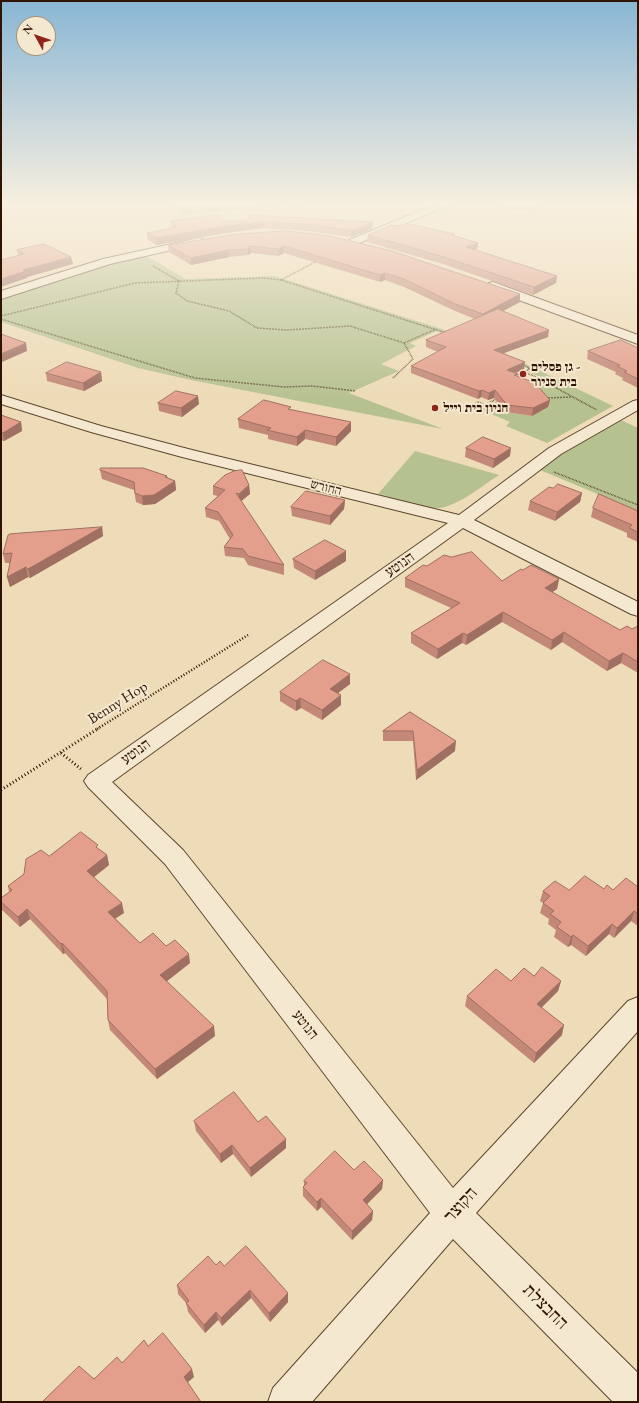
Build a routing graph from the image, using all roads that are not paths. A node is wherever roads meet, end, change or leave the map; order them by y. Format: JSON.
{"nodes":[{"id":1,"x":82,"y":268,"type":"edge"},
{"id":2,"x":486,"y":283,"type":"edge"},
{"id":3,"x":1,"y":295,"type":"edge"},
{"id":4,"x":638,"y":340,"type":"edge"},
{"id":5,"x":1,"y":399,"type":"edge"},
{"id":6,"x":638,"y":404,"type":"edge"},
{"id":7,"x":462,"y":521,"type":"junction"},
{"id":8,"x":638,"y":610,"type":"edge"},
{"id":9,"x":638,"y":1010,"type":"edge"},
{"id":10,"x":452,"y":1214,"type":"junction"},
{"id":11,"x":638,"y":1400,"type":"edge"},
{"id":12,"x":287,"y":1402,"type":"edge"}],
"edges":[{"from":1,"to":3,"type":"street"},
{"from":2,"to":4,"type":"street"},
{"from":5,"to":7,"type":"street","name":"החורש"},
{"from":6,"to":7,"type":"street","name":"הנוטע"},
{"from":7,"to":8,"type":"street","name":"החורש"},
{"from":7,"to":10,"type":"street","name":"הנוטע"},
{"from":9,"to":10,"type":"street","name":"הקוצר"},
{"from":10,"to":11,"type":"street","name":"החבצלת"},
{"from":10,"to":12,"type":"street","name":"הקוצר"}]}
